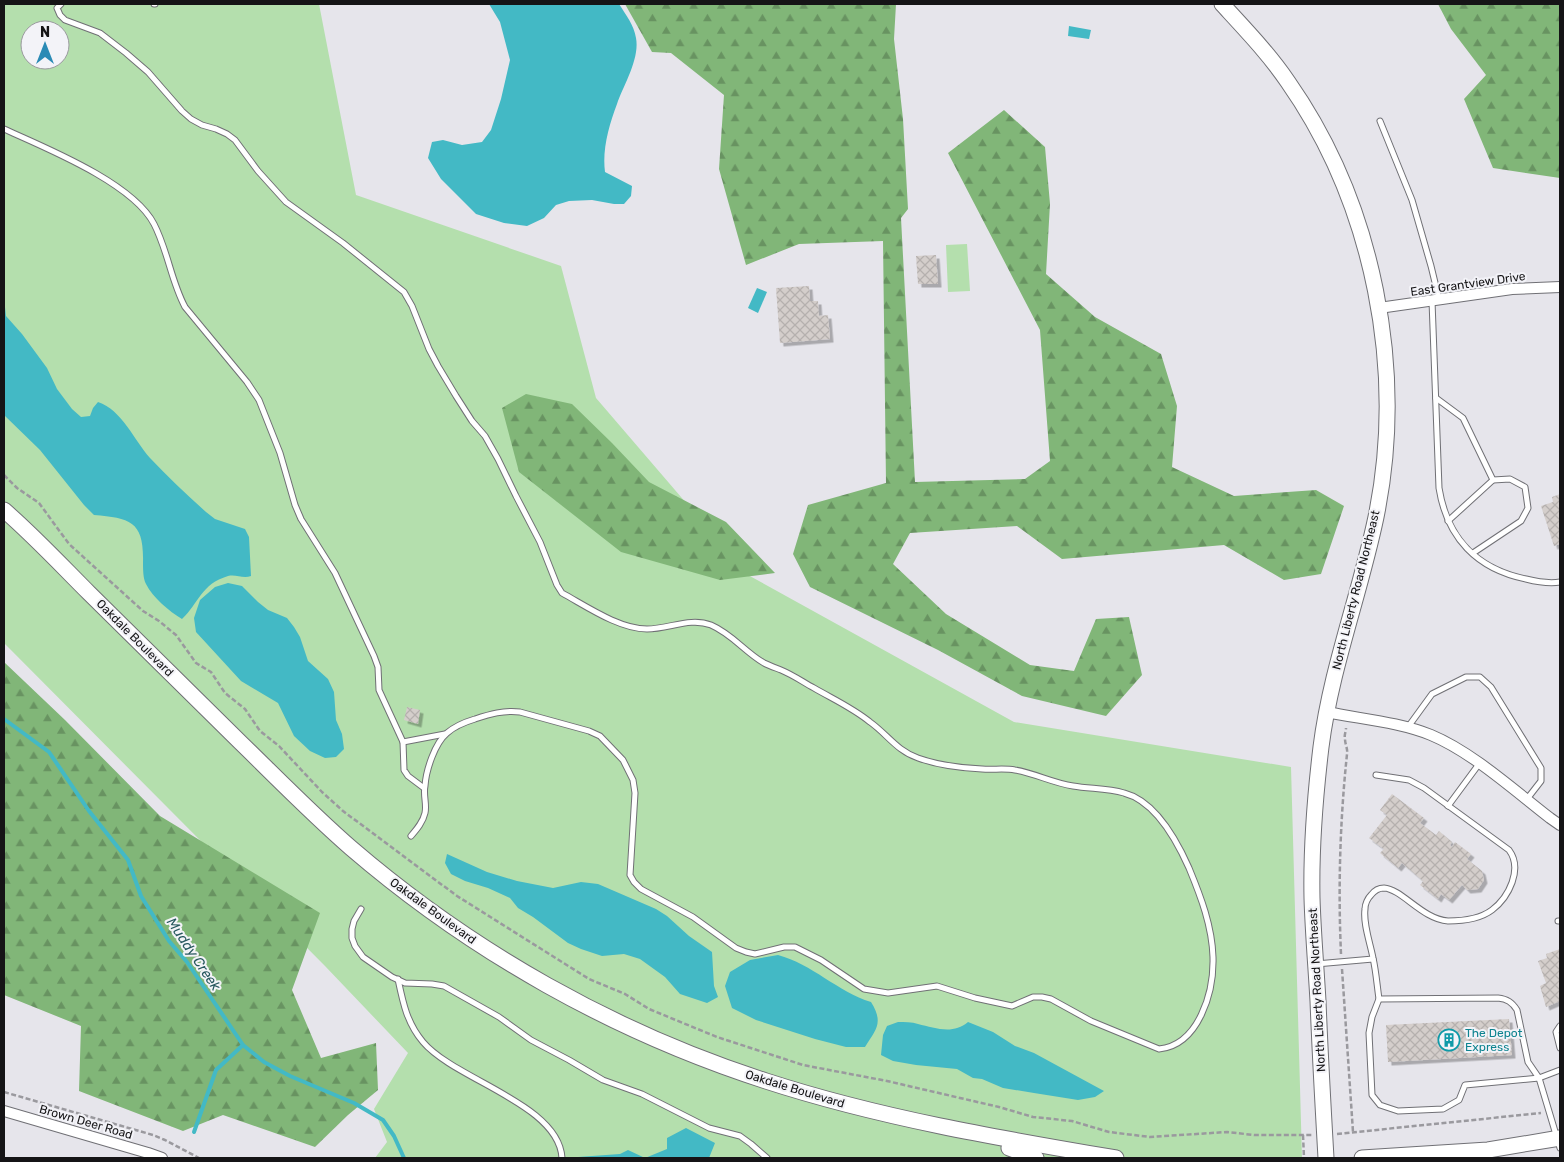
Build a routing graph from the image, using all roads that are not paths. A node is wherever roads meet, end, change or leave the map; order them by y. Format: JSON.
{"nodes":[{"id":1,"x":61,"y":4,"type":"edge"},
{"id":2,"x":1222,"y":4,"type":"edge"},
{"id":3,"x":1380,"y":121,"type":"dead end"},
{"id":4,"x":4,"y":129,"type":"edge"},
{"id":5,"x":1560,"y":287,"type":"edge"},
{"id":6,"x":1436,"y":300,"type":"junction"},
{"id":7,"x":1379,"y":308,"type":"junction"},
{"id":8,"x":1436,"y":398,"type":"junction"},
{"id":9,"x":1493,"y":480,"type":"junction"},
{"id":10,"x":4,"y":510,"type":"edge"},
{"id":11,"x":1448,"y":521,"type":"junction"},
{"id":12,"x":1473,"y":554,"type":"junction"},
{"id":13,"x":1560,"y":582,"type":"edge"},
{"id":14,"x":1327,"y":712,"type":"junction"},
{"id":15,"x":1408,"y":728,"type":"junction"},
{"id":16,"x":445,"y":734,"type":"junction"},
{"id":17,"x":403,"y":742,"type":"junction"},
{"id":18,"x":1479,"y":764,"type":"junction"},
{"id":19,"x":1376,"y":775,"type":"dead end"},
{"id":20,"x":424,"y":788,"type":"junction"},
{"id":21,"x":1526,"y":801,"type":"junction"},
{"id":22,"x":1448,"y":806,"type":"junction"},
{"id":23,"x":1560,"y":825,"type":"edge"},
{"id":24,"x":411,"y":836,"type":"dead end"},
{"id":25,"x":361,"y":908,"type":"dead end"},
{"id":26,"x":1373,"y":959,"type":"junction"},
{"id":27,"x":1316,"y":964,"type":"junction"},
{"id":28,"x":398,"y":979,"type":"junction"},
{"id":29,"x":1379,"y":999,"type":"junction"},
{"id":30,"x":1560,"y":1026,"type":"edge"},
{"id":31,"x":1560,"y":1048,"type":"edge"},
{"id":32,"x":1560,"y":1070,"type":"edge"},
{"id":33,"x":1539,"y":1078,"type":"junction"},
{"id":34,"x":4,"y":1111,"type":"edge"},
{"id":35,"x":972,"y":1134,"type":"junction"},
{"id":36,"x":1559,"y":1141,"type":"edge"},
{"id":37,"x":162,"y":1158,"type":"edge"},
{"id":38,"x":562,"y":1158,"type":"edge"},
{"id":39,"x":767,"y":1158,"type":"edge"},
{"id":40,"x":1036,"y":1158,"type":"edge"},
{"id":41,"x":1116,"y":1158,"type":"edge"},
{"id":42,"x":1326,"y":1158,"type":"edge"},
{"id":43,"x":1362,"y":1158,"type":"edge"}],
"edges":[{"from":1,"to":16,"type":"lane"},
{"from":2,"to":7,"type":"main road","name":"North Liberty Road Northeast"},
{"from":3,"to":6,"type":"lane"},
{"from":4,"to":17,"type":"lane"},
{"from":5,"to":6,"type":"street","name":"East Grantview Drive"},
{"from":6,"to":7,"type":"street","name":"East Grantview Drive"},
{"from":6,"to":8,"type":"lane"},
{"from":7,"to":14,"type":"main road","name":"North Liberty Road Northeast"},
{"from":8,"to":9,"type":"lane"},
{"from":8,"to":11,"type":"lane"},
{"from":9,"to":11,"type":"lane"},
{"from":9,"to":12,"type":"lane"},
{"from":10,"to":35,"type":"main road","name":"Oakdale Boulevard"},
{"from":11,"to":12,"type":"lane"},
{"from":12,"to":13,"type":"lane"},
{"from":14,"to":15,"type":"street"},
{"from":14,"to":27,"type":"main road","name":"North Liberty Road Northeast"},
{"from":15,"to":18,"type":"street"},
{"from":15,"to":21,"type":"lane"},
{"from":16,"to":17,"type":"lane"},
{"from":16,"to":20,"type":"lane"},
{"from":17,"to":20,"type":"lane"},
{"from":18,"to":21,"type":"street"},
{"from":18,"to":22,"type":"lane"},
{"from":19,"to":22,"type":"lane"},
{"from":20,"to":24,"type":"lane"},
{"from":21,"to":23,"type":"street"},
{"from":22,"to":26,"type":"lane"},
{"from":25,"to":28,"type":"lane"},
{"from":26,"to":27,"type":"lane"},
{"from":26,"to":29,"type":"lane"},
{"from":27,"to":42,"type":"main road","name":"North Liberty Road Northeast"},
{"from":28,"to":38,"type":"lane"},
{"from":28,"to":39,"type":"lane"},
{"from":29,"to":33,"type":"lane"},
{"from":29,"to":33,"type":"lane"},
{"from":30,"to":31,"type":"lane"},
{"from":32,"to":33,"type":"lane"},
{"from":33,"to":36,"type":"lane"},
{"from":34,"to":37,"type":"street","name":"Brown Deer Road"},
{"from":35,"to":40,"type":"main road","name":"Oakdale Boulevard"},
{"from":35,"to":41,"type":"main road","name":"Oakdale Boulevard"},
{"from":36,"to":43,"type":"main road"}]}
